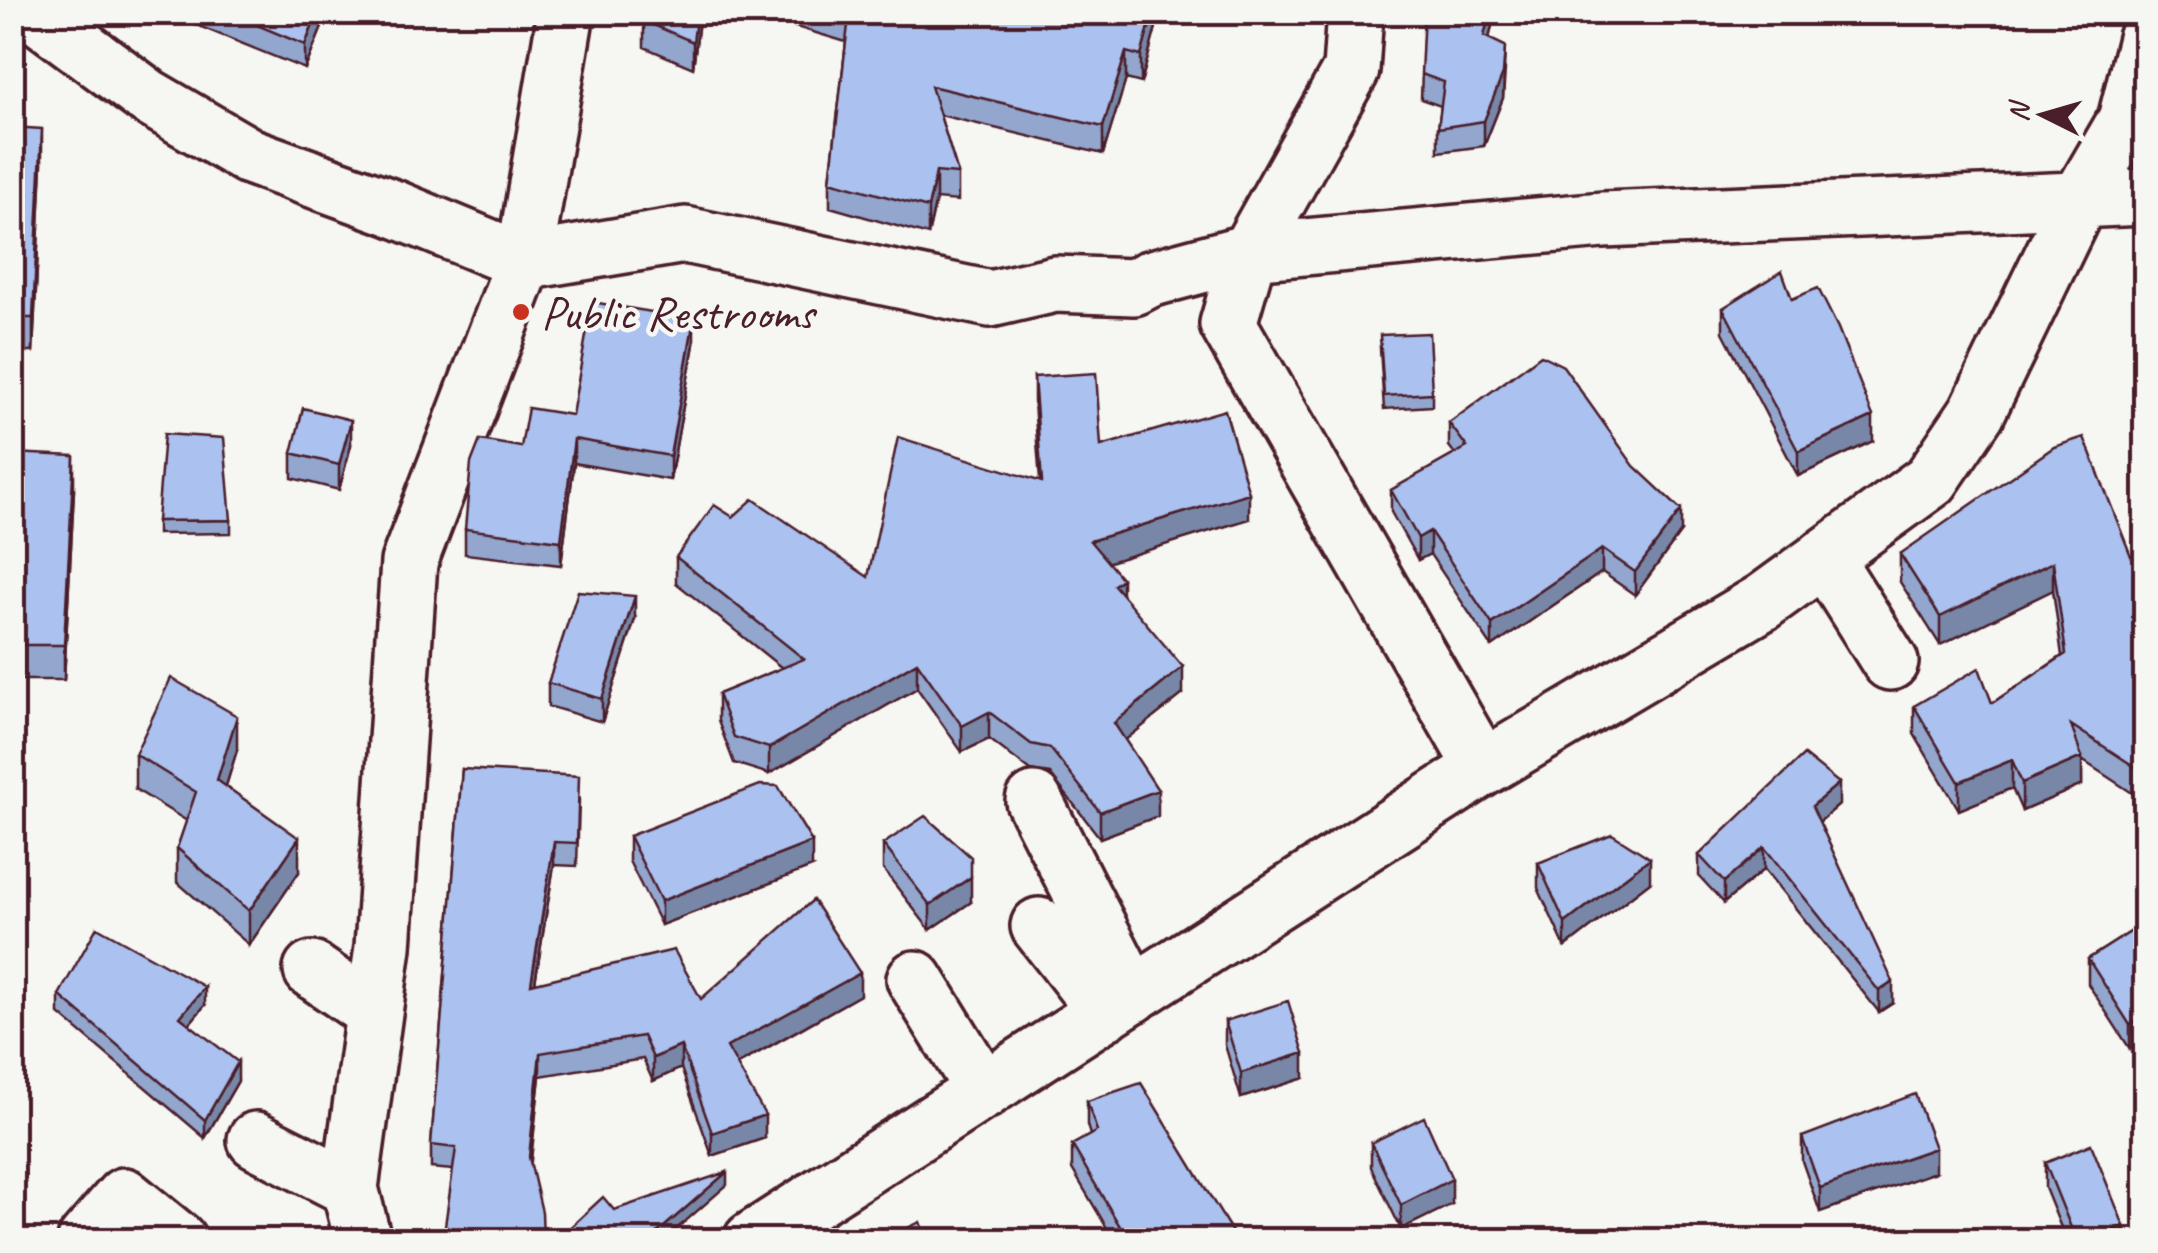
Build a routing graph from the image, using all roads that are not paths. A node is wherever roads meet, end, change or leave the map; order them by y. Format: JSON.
{"nodes":[{"id":1,"x":33,"y":12,"type":"edge"},
{"id":2,"x":566,"y":12,"type":"edge"},
{"id":3,"x":1355,"y":12,"type":"edge"},
{"id":4,"x":2146,"y":39,"type":"edge"},
{"id":5,"x":2136,"y":116,"type":"edge"},
{"id":6,"x":2146,"y":197,"type":"edge"},
{"id":7,"x":2080,"y":199,"type":"junction"},
{"id":8,"x":1249,"y":252,"type":"junction"},
{"id":9,"x":524,"y":262,"type":"junction"},
{"id":10,"x":1824,"y":558,"type":"junction"},
{"id":11,"x":1890,"y":662,"type":"dead end"},
{"id":12,"x":1483,"y":768,"type":"junction"},
{"id":13,"x":1034,"y":801,"type":"dead end"},
{"id":14,"x":1039,"y":926,"type":"dead end"},
{"id":15,"x":312,"y":970,"type":"dead end"},
{"id":16,"x":915,"y":979,"type":"dead end"},
{"id":17,"x":1120,"y":1003,"type":"junction"},
{"id":18,"x":374,"y":1014,"type":"junction"},
{"id":19,"x":984,"y":1090,"type":"junction"},
{"id":20,"x":256,"y":1140,"type":"dead end"},
{"id":21,"x":350,"y":1188,"type":"junction"},
{"id":22,"x":86,"y":1240,"type":"edge"},
{"id":23,"x":178,"y":1240,"type":"edge"},
{"id":24,"x":363,"y":1240,"type":"edge"},
{"id":25,"x":752,"y":1240,"type":"edge"}],
"edges":[{"from":1,"to":9,"type":"street"},
{"from":2,"to":9,"type":"street"},
{"from":3,"to":8,"type":"street"},
{"from":4,"to":5,"type":"street"},
{"from":5,"to":7,"type":"street"},
{"from":6,"to":7,"type":"street"},
{"from":7,"to":8,"type":"street"},
{"from":7,"to":10,"type":"street"},
{"from":8,"to":9,"type":"street"},
{"from":8,"to":12,"type":"street"},
{"from":9,"to":18,"type":"street"},
{"from":10,"to":11,"type":"street"},
{"from":10,"to":12,"type":"street"},
{"from":12,"to":17,"type":"street"},
{"from":13,"to":17,"type":"street"},
{"from":14,"to":17,"type":"street"},
{"from":15,"to":18,"type":"street"},
{"from":16,"to":19,"type":"street"},
{"from":17,"to":19,"type":"street"},
{"from":18,"to":21,"type":"street"},
{"from":19,"to":25,"type":"street"},
{"from":20,"to":21,"type":"street"},
{"from":21,"to":24,"type":"street"},
{"from":22,"to":23,"type":"street"}]}
